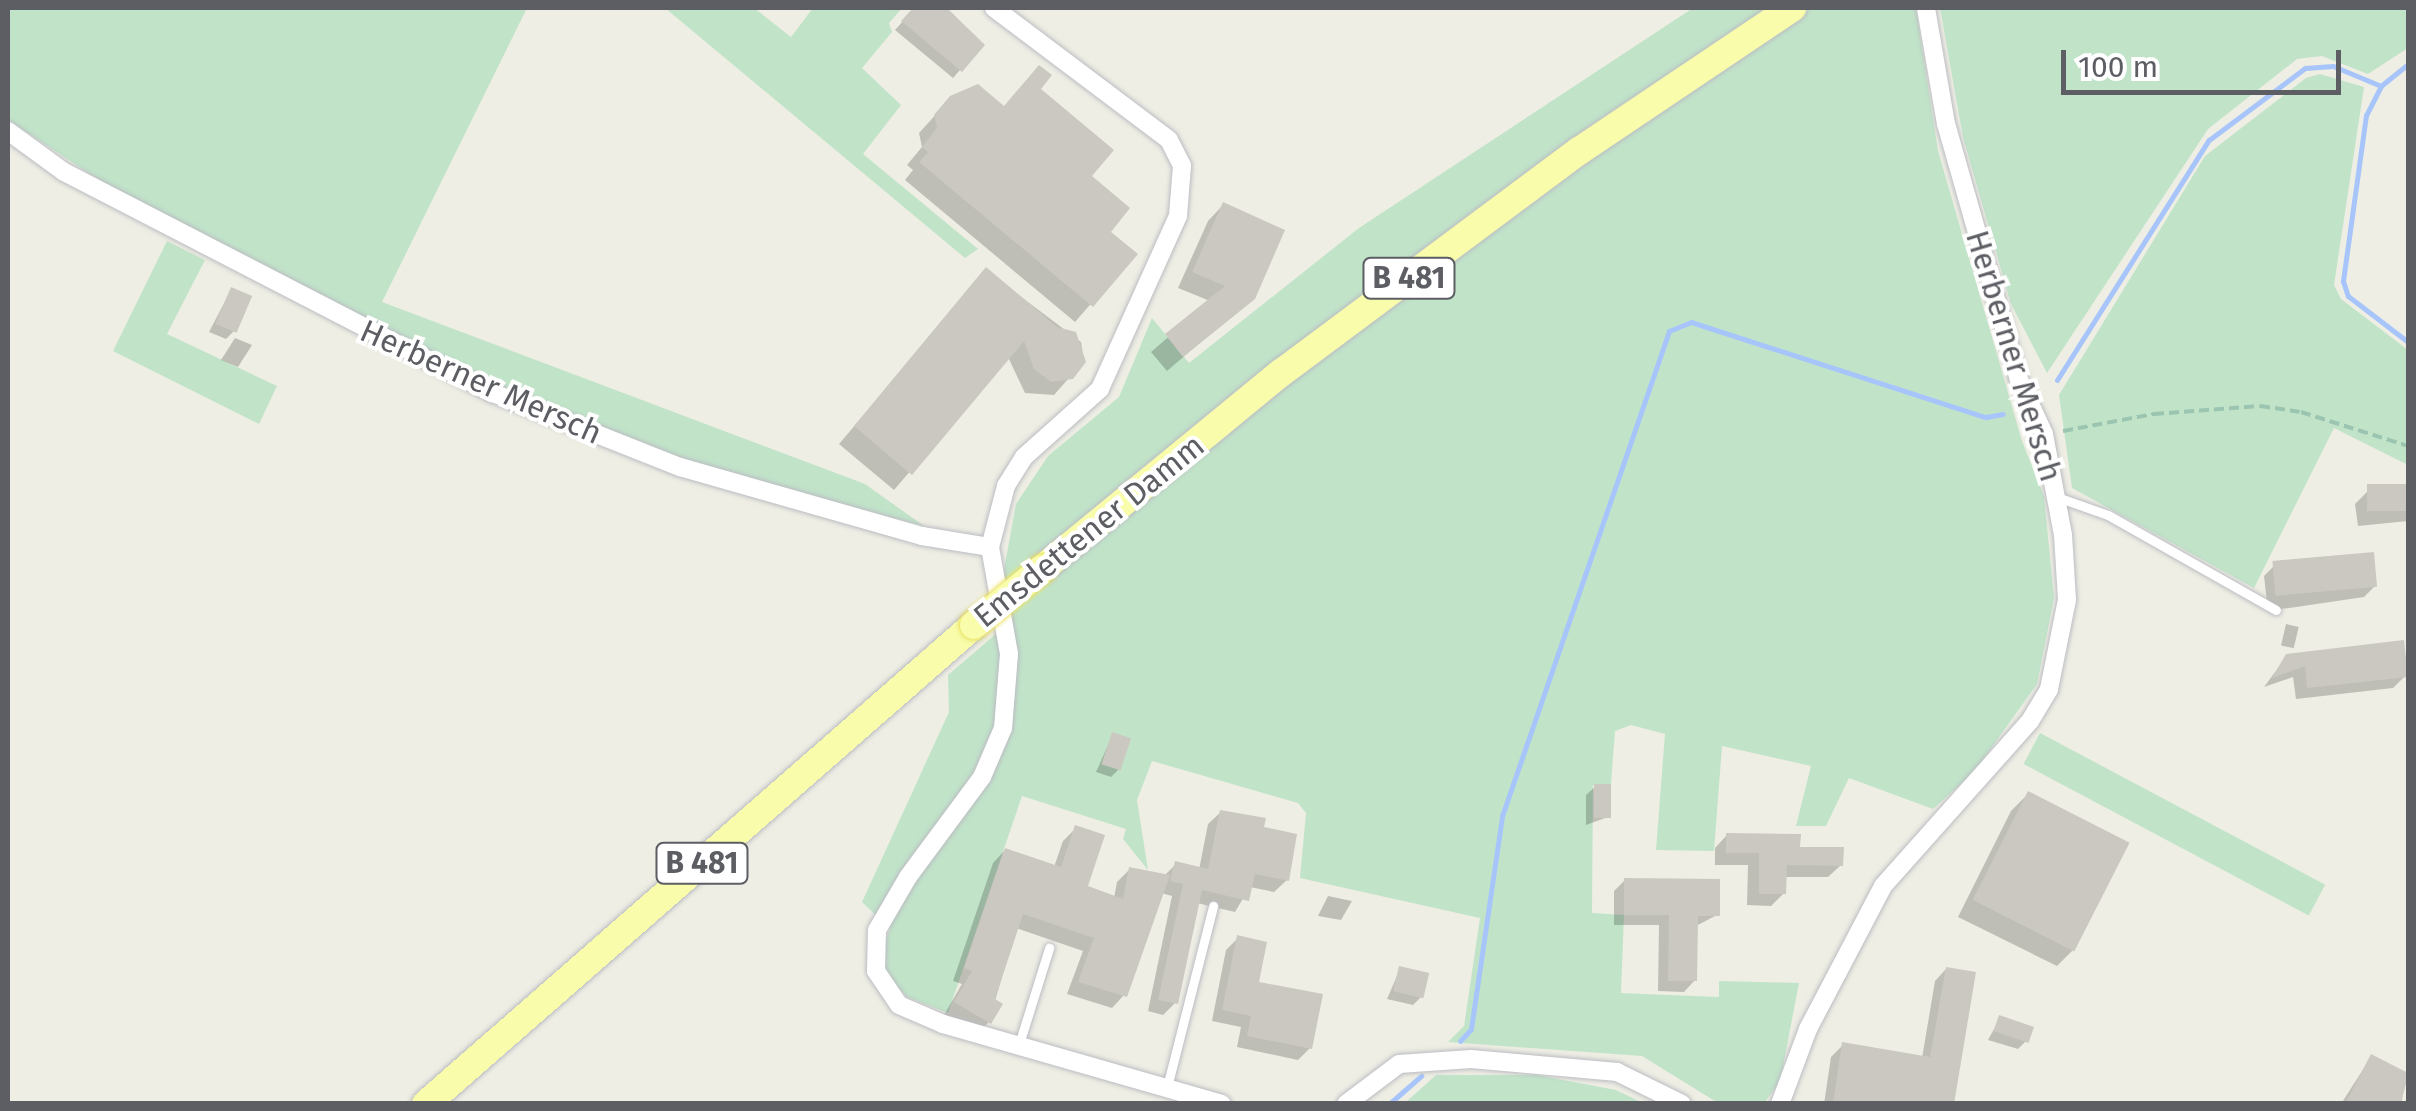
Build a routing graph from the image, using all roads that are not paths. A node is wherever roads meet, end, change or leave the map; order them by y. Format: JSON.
{"nodes":[{"id":1,"x":994,"y":8,"type":"edge"},
{"id":2,"x":1792,"y":8,"type":"edge"},
{"id":3,"x":1926,"y":8,"type":"edge"},
{"id":4,"x":8,"y":131,"type":"edge"},
{"id":5,"x":2057,"y":496,"type":"junction"},
{"id":6,"x":990,"y":547,"type":"junction"},
{"id":7,"x":2276,"y":610,"type":"dead end"},
{"id":8,"x":1213,"y":906,"type":"dead end"},
{"id":9,"x":1049,"y":948,"type":"dead end"},
{"id":10,"x":1020,"y":1044,"type":"junction"},
{"id":11,"x":1167,"y":1088,"type":"junction"},
{"id":12,"x":426,"y":1104,"type":"edge"},
{"id":13,"x":1222,"y":1104,"type":"edge"},
{"id":14,"x":1346,"y":1104,"type":"edge"},
{"id":15,"x":1682,"y":1104,"type":"edge"},
{"id":16,"x":1780,"y":1104,"type":"edge"}],
"edges":[{"from":1,"to":6,"type":"street"},
{"from":2,"to":12,"type":"main road","name":"Emsdettener Damm","number":"B 481","bridge":true},
{"from":3,"to":5,"type":"street","name":"Herberner Mersch"},
{"from":4,"to":6,"type":"street","name":"Herberner Mersch"},
{"from":5,"to":7,"type":"lane"},
{"from":5,"to":16,"type":"street","name":"Herberner Mersch"},
{"from":6,"to":10,"type":"street"},
{"from":8,"to":11,"type":"lane"},
{"from":9,"to":10,"type":"lane"},
{"from":10,"to":11,"type":"street"},
{"from":11,"to":13,"type":"street"},
{"from":14,"to":15,"type":"street"}]}
